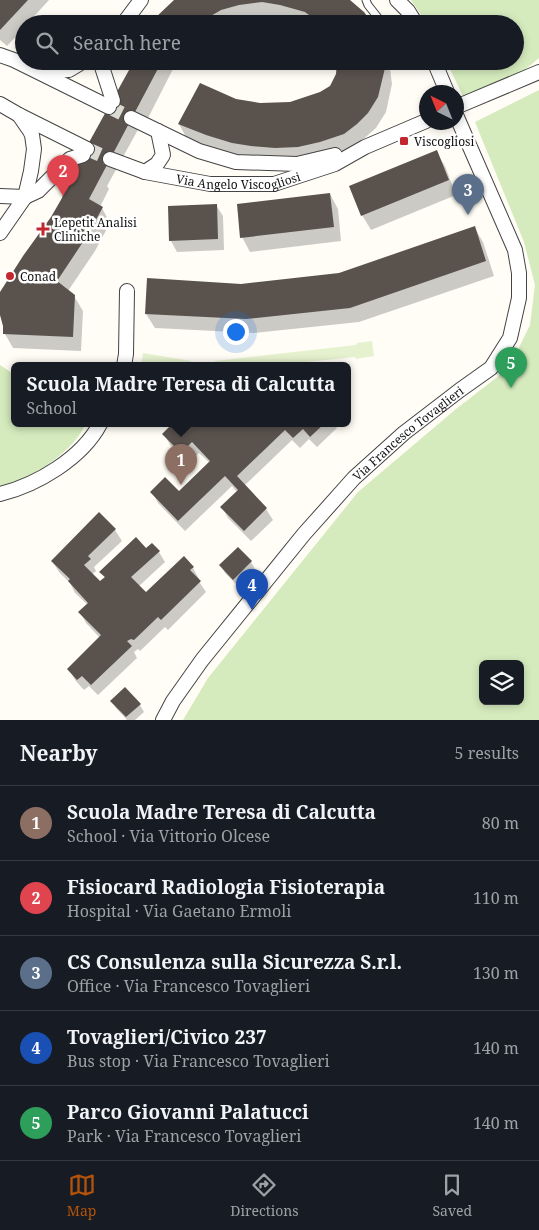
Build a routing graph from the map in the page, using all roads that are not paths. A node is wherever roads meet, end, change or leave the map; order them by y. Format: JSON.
{"nodes":[{"id":1,"x":141,"y":0,"type":"edge"},
{"id":2,"x":366,"y":0,"type":"edge"},
{"id":3,"x":397,"y":0,"type":"edge"},
{"id":4,"x":130,"y":15,"type":"edge"},
{"id":5,"x":376,"y":15,"type":"edge"},
{"id":6,"x":411,"y":15,"type":"edge"},
{"id":7,"x":0,"y":55,"type":"edge"},
{"id":8,"x":14,"y":60,"type":"joint"},
{"id":9,"x":0,"y":64,"type":"edge"},
{"id":10,"x":32,"y":70,"type":"edge"},
{"id":11,"x":69,"y":70,"type":"edge"},
{"id":12,"x":103,"y":70,"type":"edge"},
{"id":13,"x":438,"y":70,"type":"edge"},
{"id":14,"x":36,"y":72,"type":"junction"},
{"id":15,"x":537,"y":72,"type":"edge"},
{"id":16,"x":444,"y":85,"type":"edge"},
{"id":17,"x":0,"y":104,"type":"edge"},
{"id":18,"x":464,"y":104,"type":"edge"},
{"id":19,"x":19,"y":115,"type":"junction"},
{"id":20,"x":132,"y":118,"type":"tunnel mouth"},
{"id":21,"x":419,"y":124,"type":"edge"},
{"id":22,"x":463,"y":130,"type":"edge"},
{"id":23,"x":158,"y":131,"type":"junction"},
{"id":24,"x":365,"y":147,"type":"junction"},
{"id":25,"x":110,"y":159,"type":"tunnel mouth"},
{"id":26,"x":146,"y":172,"type":"junction"},
{"id":27,"x":0,"y":196,"type":"edge"},
{"id":28,"x":26,"y":197,"type":"junction"},
{"id":29,"x":0,"y":233,"type":"edge"},
{"id":30,"x":127,"y":291,"type":"dead end"},
{"id":31,"x":125,"y":362,"type":"edge"},
{"id":32,"x":98,"y":427,"type":"edge"},
{"id":33,"x":0,"y":494,"type":"edge"},
{"id":34,"x":163,"y":720,"type":"edge"}],
"edges":[{"from":1,"to":4,"type":"street"},
{"from":2,"to":5,"type":"lane"},
{"from":3,"to":6,"type":"street"},
{"from":7,"to":8,"type":"street"},
{"from":8,"to":9,"type":"street"},
{"from":10,"to":14,"type":"street"},
{"from":11,"to":14,"type":"street"},
{"from":12,"to":14,"type":"street"},
{"from":13,"to":16,"type":"street"},
{"from":15,"to":18,"type":"street"},
{"from":17,"to":19,"type":"street"},
{"from":19,"to":28,"type":"street"},
{"from":19,"to":28,"type":"street"},
{"from":20,"to":23,"type":"street","name":"Via Angelo Viscogliosi"},
{"from":21,"to":24,"type":"street","name":"Via Angelo Viscogliosi"},
{"from":22,"to":34,"type":"street","name":"Via Francesco Tovaglieri"},
{"from":23,"to":24,"type":"street","name":"Via Angelo Viscogliosi"},
{"from":23,"to":26,"type":"street"},
{"from":24,"to":26,"type":"street","name":"Via Angelo Viscogliosi"},
{"from":25,"to":26,"type":"street","name":"Via Angelo Viscogliosi"},
{"from":27,"to":28,"type":"street"},
{"from":28,"to":29,"type":"street"},
{"from":30,"to":31,"type":"street"},
{"from":32,"to":33,"type":"street"}]}
